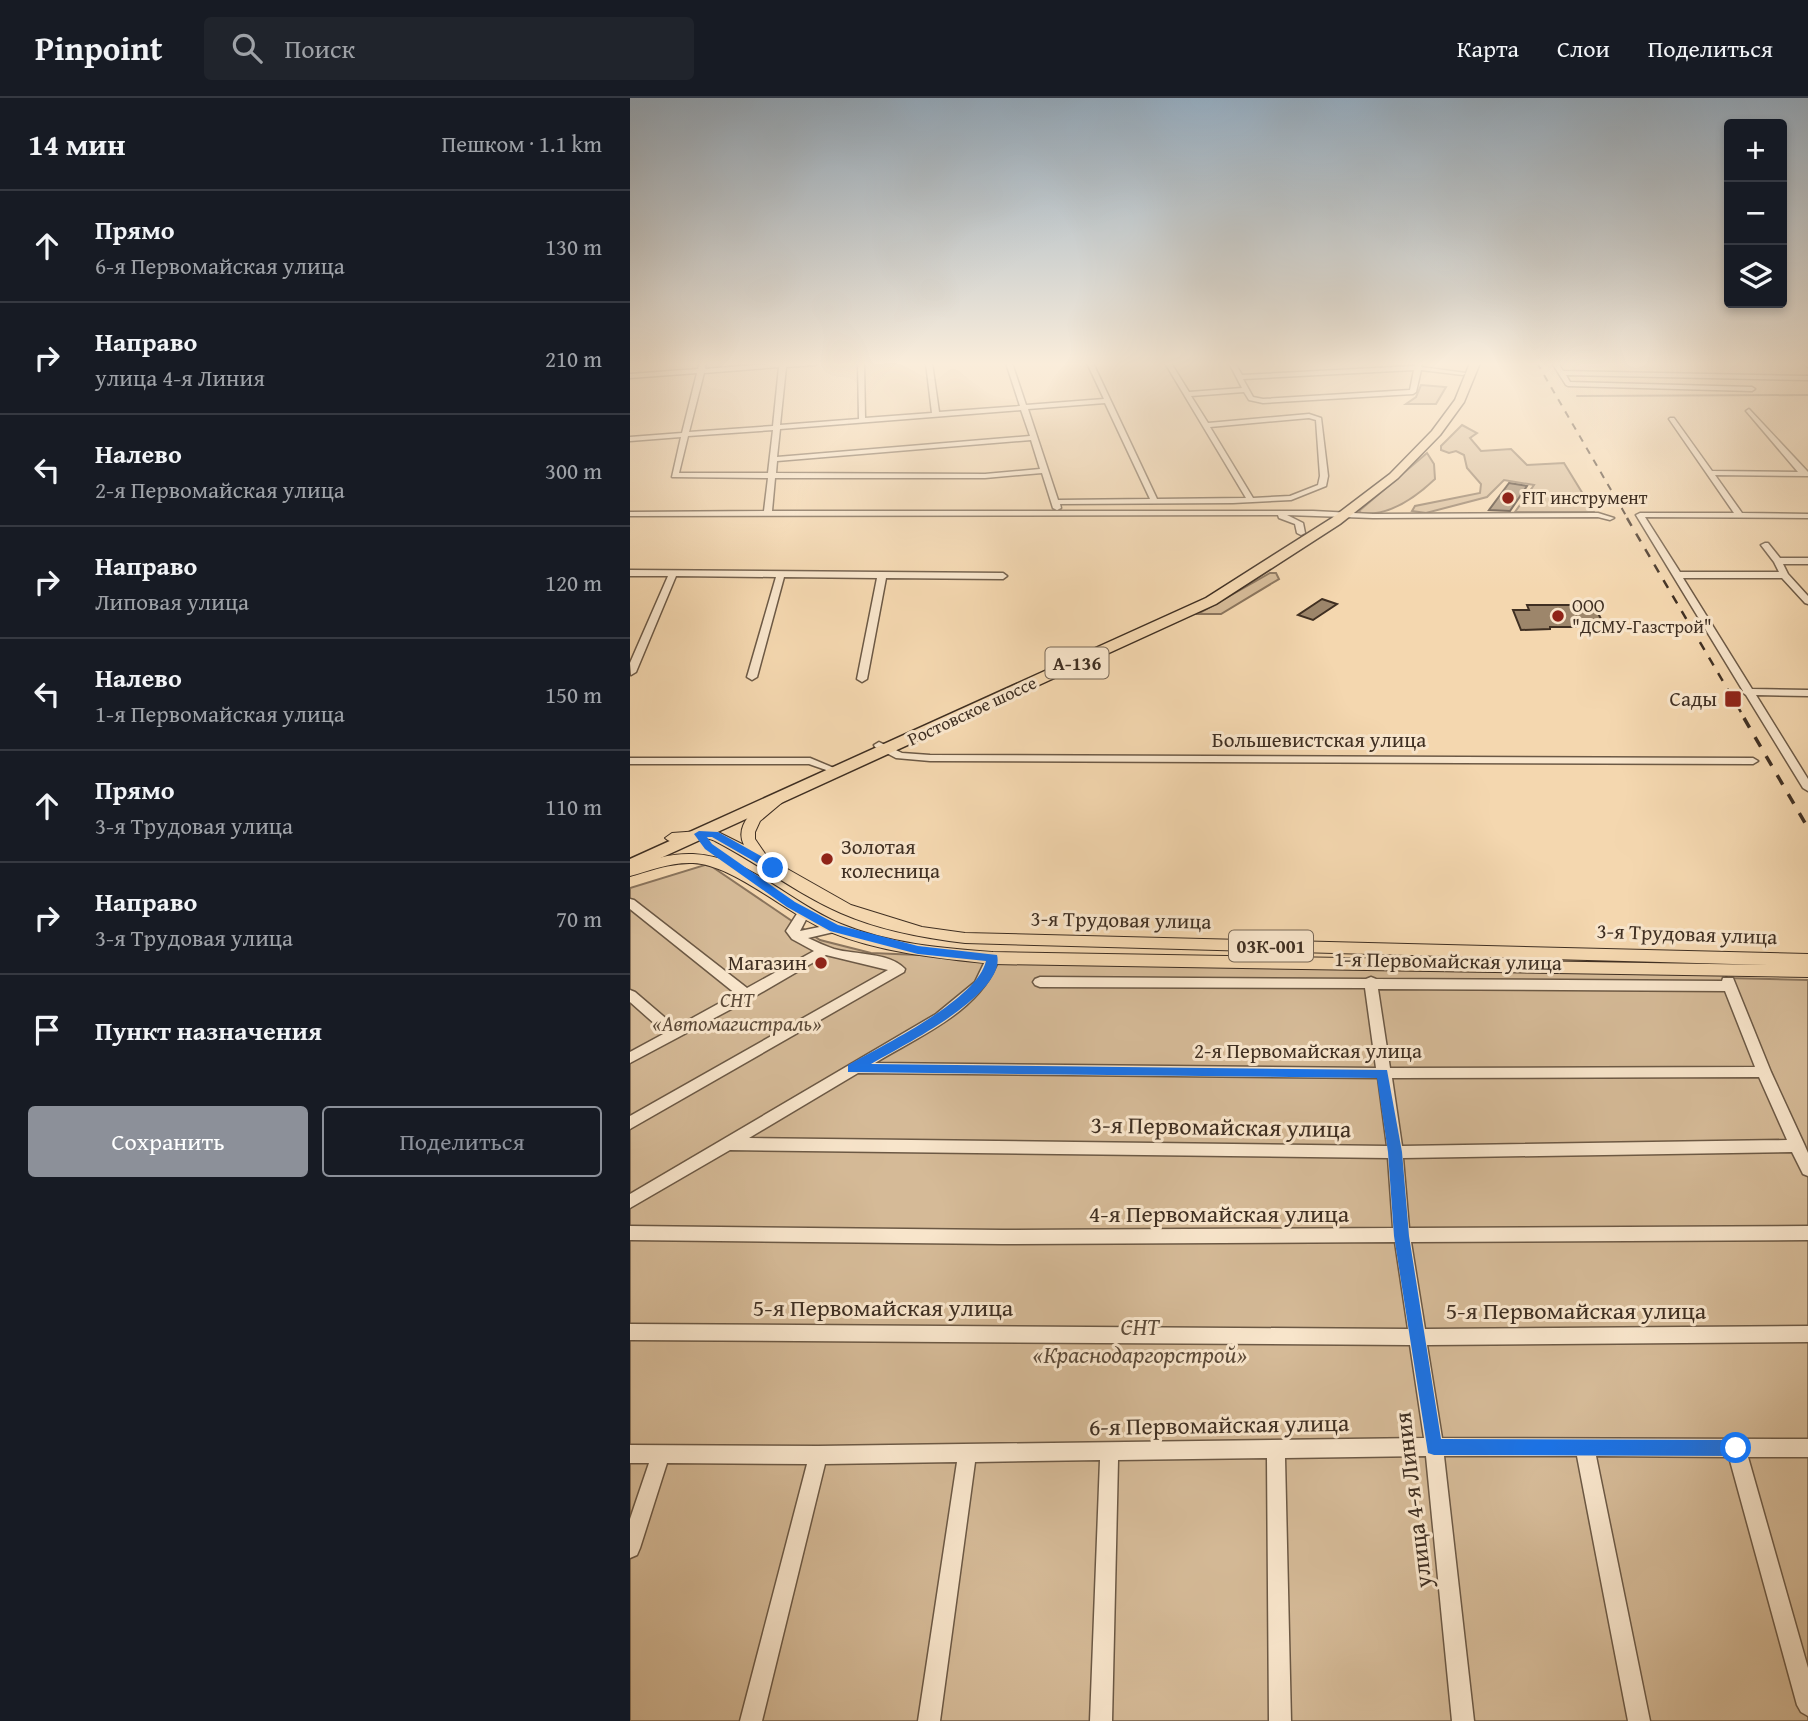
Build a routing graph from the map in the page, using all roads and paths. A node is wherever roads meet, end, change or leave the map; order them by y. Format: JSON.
{"nodes":[{"id":1,"x":1032,"y":438,"type":"edge"},
{"id":2,"x":685,"y":439,"type":"edge"},
{"id":3,"x":776,"y":439,"type":"edge"},
{"id":4,"x":1023,"y":439,"type":"edge"},
{"id":5,"x":1125,"y":439,"type":"edge"},
{"id":6,"x":1213,"y":439,"type":"edge"},
{"id":7,"x":1321,"y":439,"type":"edge"},
{"id":8,"x":1420,"y":439,"type":"edge"},
{"id":9,"x":1431,"y":439,"type":"edge"},
{"id":10,"x":1686,"y":439,"type":"edge"},
{"id":11,"x":1774,"y":439,"type":"edge"},
{"id":12,"x":774,"y":459,"type":"junction"},
{"id":13,"x":1044,"y":471,"type":"junction"},
{"id":14,"x":1711,"y":473,"type":"junction"},
{"id":15,"x":1806,"y":474,"type":"edge"},
{"id":16,"x":771,"y":476,"type":"junction"},
{"id":17,"x":1154,"y":500,"type":"junction"},
{"id":18,"x":1251,"y":500,"type":"junction"},
{"id":19,"x":1057,"y":509,"type":"junction"},
{"id":20,"x":630,"y":512,"type":"edge"},
{"id":21,"x":768,"y":512,"type":"junction"},
{"id":22,"x":1257,"y":514,"type":"junction"},
{"id":23,"x":1342,"y":514,"type":"junction"},
{"id":24,"x":1740,"y":516,"type":"junction"},
{"id":25,"x":1808,"y":516,"type":"edge"},
{"id":26,"x":1610,"y":518,"type":"dead end"},
{"id":27,"x":1301,"y":533,"type":"junction"},
{"id":28,"x":1765,"y":545,"type":"dead end"},
{"id":29,"x":1778,"y":561,"type":"junction"},
{"id":30,"x":1808,"y":561,"type":"edge"},
{"id":31,"x":630,"y":573,"type":"edge"},
{"id":32,"x":673,"y":573,"type":"junction"},
{"id":33,"x":781,"y":573,"type":"junction"},
{"id":34,"x":882,"y":575,"type":"junction"},
{"id":35,"x":1676,"y":575,"type":"junction"},
{"id":36,"x":1784,"y":575,"type":"junction"},
{"id":37,"x":1003,"y":576,"type":"dead end"},
{"id":38,"x":1808,"y":600,"type":"edge"},
{"id":39,"x":631,"y":672,"type":"edge"},
{"id":40,"x":752,"y":677,"type":"dead end"},
{"id":41,"x":862,"y":679,"type":"dead end"},
{"id":42,"x":1747,"y":692,"type":"junction"},
{"id":43,"x":1808,"y":693,"type":"edge"},
{"id":44,"x":883,"y":748,"type":"junction"},
{"id":45,"x":630,"y":761,"type":"edge"},
{"id":46,"x":1753,"y":761,"type":"dead end"},
{"id":47,"x":1791,"y":761,"type":"junction"},
{"id":48,"x":1808,"y":761,"type":"edge"},
{"id":49,"x":829,"y":768,"type":"junction"},
{"id":50,"x":1808,"y":788,"type":"edge"},
{"id":51,"x":781,"y":797,"type":"junction"},
{"id":52,"x":713,"y":819,"type":"junction"},
{"id":53,"x":699,"y":834,"type":"junction"},
{"id":54,"x":672,"y":838,"type":"junction"},
{"id":55,"x":630,"y":857,"type":"edge"},
{"id":56,"x":654,"y":862,"type":"joint"},
{"id":57,"x":630,"y":868,"type":"edge"},
{"id":58,"x":773,"y":868,"type":"junction"},
{"id":59,"x":631,"y":903,"type":"edge"},
{"id":60,"x":797,"y":908,"type":"junction"},
{"id":61,"x":834,"y":928,"type":"junction"},
{"id":62,"x":796,"y":936,"type":"junction"},
{"id":63,"x":826,"y":950,"type":"junction"},
{"id":64,"x":993,"y":958,"type":"junction"},
{"id":65,"x":1808,"y":960,"type":"edge"},
{"id":66,"x":1808,"y":971,"type":"edge"},
{"id":67,"x":1727,"y":978,"type":"junction"},
{"id":68,"x":1040,"y":982,"type":"dead end"},
{"id":69,"x":1371,"y":982,"type":"junction"},
{"id":70,"x":630,"y":995,"type":"edge"},
{"id":71,"x":747,"y":995,"type":"junction"},
{"id":72,"x":675,"y":1034,"type":"junction"},
{"id":73,"x":630,"y":1058,"type":"edge"},
{"id":74,"x":853,"y":1068,"type":"junction"},
{"id":75,"x":1764,"y":1072,"type":"junction"},
{"id":76,"x":1383,"y":1073,"type":"junction"},
{"id":77,"x":630,"y":1123,"type":"edge"},
{"id":78,"x":728,"y":1144,"type":"junction"},
{"id":79,"x":1798,"y":1146,"type":"junction"},
{"id":80,"x":1395,"y":1152,"type":"junction"},
{"id":81,"x":1808,"y":1170,"type":"edge"},
{"id":82,"x":630,"y":1202,"type":"edge"},
{"id":83,"x":630,"y":1233,"type":"edge"},
{"id":84,"x":1808,"y":1233,"type":"edge"},
{"id":85,"x":1402,"y":1236,"type":"junction"},
{"id":86,"x":630,"y":1332,"type":"edge"},
{"id":87,"x":1808,"y":1334,"type":"edge"},
{"id":88,"x":1416,"y":1337,"type":"junction"},
{"id":89,"x":1434,"y":1447,"type":"junction"},
{"id":90,"x":1586,"y":1448,"type":"junction"},
{"id":91,"x":1736,"y":1448,"type":"junction"},
{"id":92,"x":1808,"y":1448,"type":"edge"},
{"id":93,"x":1109,"y":1451,"type":"junction"},
{"id":94,"x":1276,"y":1451,"type":"junction"},
{"id":95,"x":967,"y":1453,"type":"junction"},
{"id":96,"x":630,"y":1454,"type":"edge"},
{"id":97,"x":661,"y":1454,"type":"junction"},
{"id":98,"x":818,"y":1455,"type":"junction"},
{"id":99,"x":630,"y":1548,"type":"edge"},
{"id":100,"x":1808,"y":1705,"type":"edge"},
{"id":101,"x":751,"y":1721,"type":"edge"},
{"id":102,"x":929,"y":1721,"type":"edge"},
{"id":103,"x":1101,"y":1721,"type":"edge"},
{"id":104,"x":1280,"y":1721,"type":"edge"},
{"id":105,"x":1463,"y":1721,"type":"edge"},
{"id":106,"x":1639,"y":1721,"type":"edge"}],
"edges":[{"from":1,"to":13,"type":"street"},
{"from":2,"to":16,"type":"street"},
{"from":3,"to":12,"type":"street"},
{"from":4,"to":12,"type":"street"},
{"from":5,"to":17,"type":"street"},
{"from":6,"to":18,"type":"street"},
{"from":7,"to":18,"type":"street"},
{"from":8,"to":23,"type":"highway","name":"Ростовское шоссе","number":"А-136"},
{"from":9,"to":23,"type":"highway","name":"Ростовское шоссе","number":"А-136"},
{"from":10,"to":14,"type":"street"},
{"from":11,"to":15,"type":"street"},
{"from":12,"to":16,"type":"street"},
{"from":13,"to":16,"type":"street"},
{"from":13,"to":19,"type":"street"},
{"from":14,"to":15,"type":"street"},
{"from":14,"to":24,"type":"street"},
{"from":16,"to":21,"type":"street"},
{"from":17,"to":18,"type":"street"},
{"from":17,"to":19,"type":"street"},
{"from":19,"to":21,"type":"street"},
{"from":19,"to":22,"type":"street"},
{"from":19,"to":23,"type":"street"},
{"from":20,"to":21,"type":"street"},
{"from":22,"to":23,"type":"street"},
{"from":22,"to":27,"type":"street"},
{"from":23,"to":26,"type":"street"},
{"from":23,"to":27,"type":"highway","name":"Ростовское шоссе","number":"А-136"},
{"from":23,"to":44,"type":"highway","name":"Ростовское шоссе","number":"А-136"},
{"from":24,"to":25,"type":"street"},
{"from":24,"to":35,"type":"street"},
{"from":27,"to":44,"type":"highway","name":"Ростовское шоссе","number":"А-136"},
{"from":28,"to":29,"type":"street"},
{"from":29,"to":30,"type":"street"},
{"from":29,"to":36,"type":"street"},
{"from":31,"to":32,"type":"street"},
{"from":32,"to":33,"type":"street"},
{"from":32,"to":39,"type":"street"},
{"from":33,"to":34,"type":"street"},
{"from":33,"to":40,"type":"street"},
{"from":34,"to":37,"type":"street"},
{"from":34,"to":41,"type":"street"},
{"from":35,"to":36,"type":"street"},
{"from":35,"to":42,"type":"street"},
{"from":36,"to":38,"type":"street"},
{"from":42,"to":43,"type":"street"},
{"from":42,"to":47,"type":"street"},
{"from":44,"to":46,"type":"street","name":"Большевистская улица"},
{"from":44,"to":49,"type":"highway","name":"Ростовское шоссе","number":"А-136"},
{"from":44,"to":51,"type":"highway","name":"Ростовское шоссе","number":"А-136"},
{"from":45,"to":49,"type":"street"},
{"from":47,"to":48,"type":"street"},
{"from":47,"to":50,"type":"street"},
{"from":49,"to":52,"type":"highway","name":"Ростовское шоссе","number":"А-136"},
{"from":51,"to":53,"type":"highway","name":"Ростовское шоссе","number":"А-136"},
{"from":51,"to":58,"type":"main road","number":"03К-001"},
{"from":52,"to":53,"type":"main road","number":"А-136"},
{"from":52,"to":54,"type":"highway","name":"Ростовское шоссе","number":"А-136"},
{"from":53,"to":54,"type":"main road","number":"А-136"},
{"from":53,"to":57,"type":"highway","name":"Ростовское шоссе","number":"А-136"},
{"from":53,"to":58,"type":"main road","name":"3-я Трудовая улица","number":"03К-001"},
{"from":53,"to":60,"type":"main road","number":"03К-001"},
{"from":54,"to":55,"type":"highway","name":"Ростовское шоссе","number":"А-136"},
{"from":56,"to":57,"type":"main road","number":"А-136"},
{"from":56,"to":60,"type":"main road","number":"03К-001"},
{"from":58,"to":65,"type":"main road","name":"3-я Трудовая улица","number":"03К-001"},
{"from":59,"to":71,"type":"street"},
{"from":60,"to":61,"type":"main road","number":"03К-001"},
{"from":60,"to":62,"type":"street"},
{"from":61,"to":62,"type":"street"},
{"from":61,"to":64,"type":"main road","number":"03К-001"},
{"from":62,"to":63,"type":"street"},
{"from":63,"to":71,"type":"street"},
{"from":63,"to":77,"type":"street"},
{"from":64,"to":67,"type":"main road","name":"3-я Трудовая улица","number":"03К-001"},
{"from":64,"to":74,"type":"street"},
{"from":66,"to":67,"type":"main road","name":"1-я Первомайская улица","number":"03К-001"},
{"from":67,"to":69,"type":"street","name":"1-я Первомайская улица"},
{"from":67,"to":75,"type":"street"},
{"from":68,"to":69,"type":"street","name":"1-я Первомайская улица"},
{"from":69,"to":76,"type":"street","name":"улица 4-я Линия"},
{"from":70,"to":72,"type":"street"},
{"from":71,"to":72,"type":"street"},
{"from":72,"to":73,"type":"street"},
{"from":74,"to":76,"type":"street","name":"2-я Первомайская улица"},
{"from":74,"to":78,"type":"street"},
{"from":75,"to":76,"type":"street","name":"2-я Первомайская улица"},
{"from":75,"to":79,"type":"street"},
{"from":76,"to":80,"type":"street","name":"улица 4-я Линия"},
{"from":78,"to":80,"type":"street","name":"3-я Первомайская улица"},
{"from":78,"to":82,"type":"street"},
{"from":79,"to":80,"type":"street","name":"3-я Первомайская улица"},
{"from":79,"to":81,"type":"street"},
{"from":80,"to":85,"type":"street","name":"улица 4-я Линия"},
{"from":83,"to":85,"type":"street","name":"4-я Первомайская улица"},
{"from":84,"to":85,"type":"street","name":"4-я Первомайская улица"},
{"from":85,"to":88,"type":"street","name":"улица 4-я Линия"},
{"from":86,"to":88,"type":"street","name":"5-я Первомайская улица"},
{"from":87,"to":88,"type":"street","name":"5-я Первомайская улица"},
{"from":88,"to":89,"type":"street","name":"улица 4-я Линия"},
{"from":89,"to":90,"type":"street","name":"6-я Первомайская улица"},
{"from":89,"to":94,"type":"street","name":"6-я Первомайская улица"},
{"from":89,"to":105,"type":"street","name":"улица 4-я Линия"},
{"from":90,"to":91,"type":"street","name":"6-я Первомайская улица"},
{"from":90,"to":106,"type":"street"},
{"from":91,"to":92,"type":"street","name":"6-я Первомайская улица"},
{"from":91,"to":100,"type":"street"},
{"from":93,"to":94,"type":"street","name":"6-я Первомайская улица"},
{"from":93,"to":95,"type":"street","name":"6-я Первомайская улица"},
{"from":93,"to":103,"type":"street"},
{"from":94,"to":104,"type":"street"},
{"from":95,"to":98,"type":"street","name":"6-я Первомайская улица"},
{"from":95,"to":102,"type":"street"},
{"from":96,"to":97,"type":"street","name":"6-я Первомайская улица"},
{"from":97,"to":98,"type":"street","name":"6-я Первомайская улица"},
{"from":97,"to":99,"type":"street"},
{"from":98,"to":101,"type":"street"}]}
